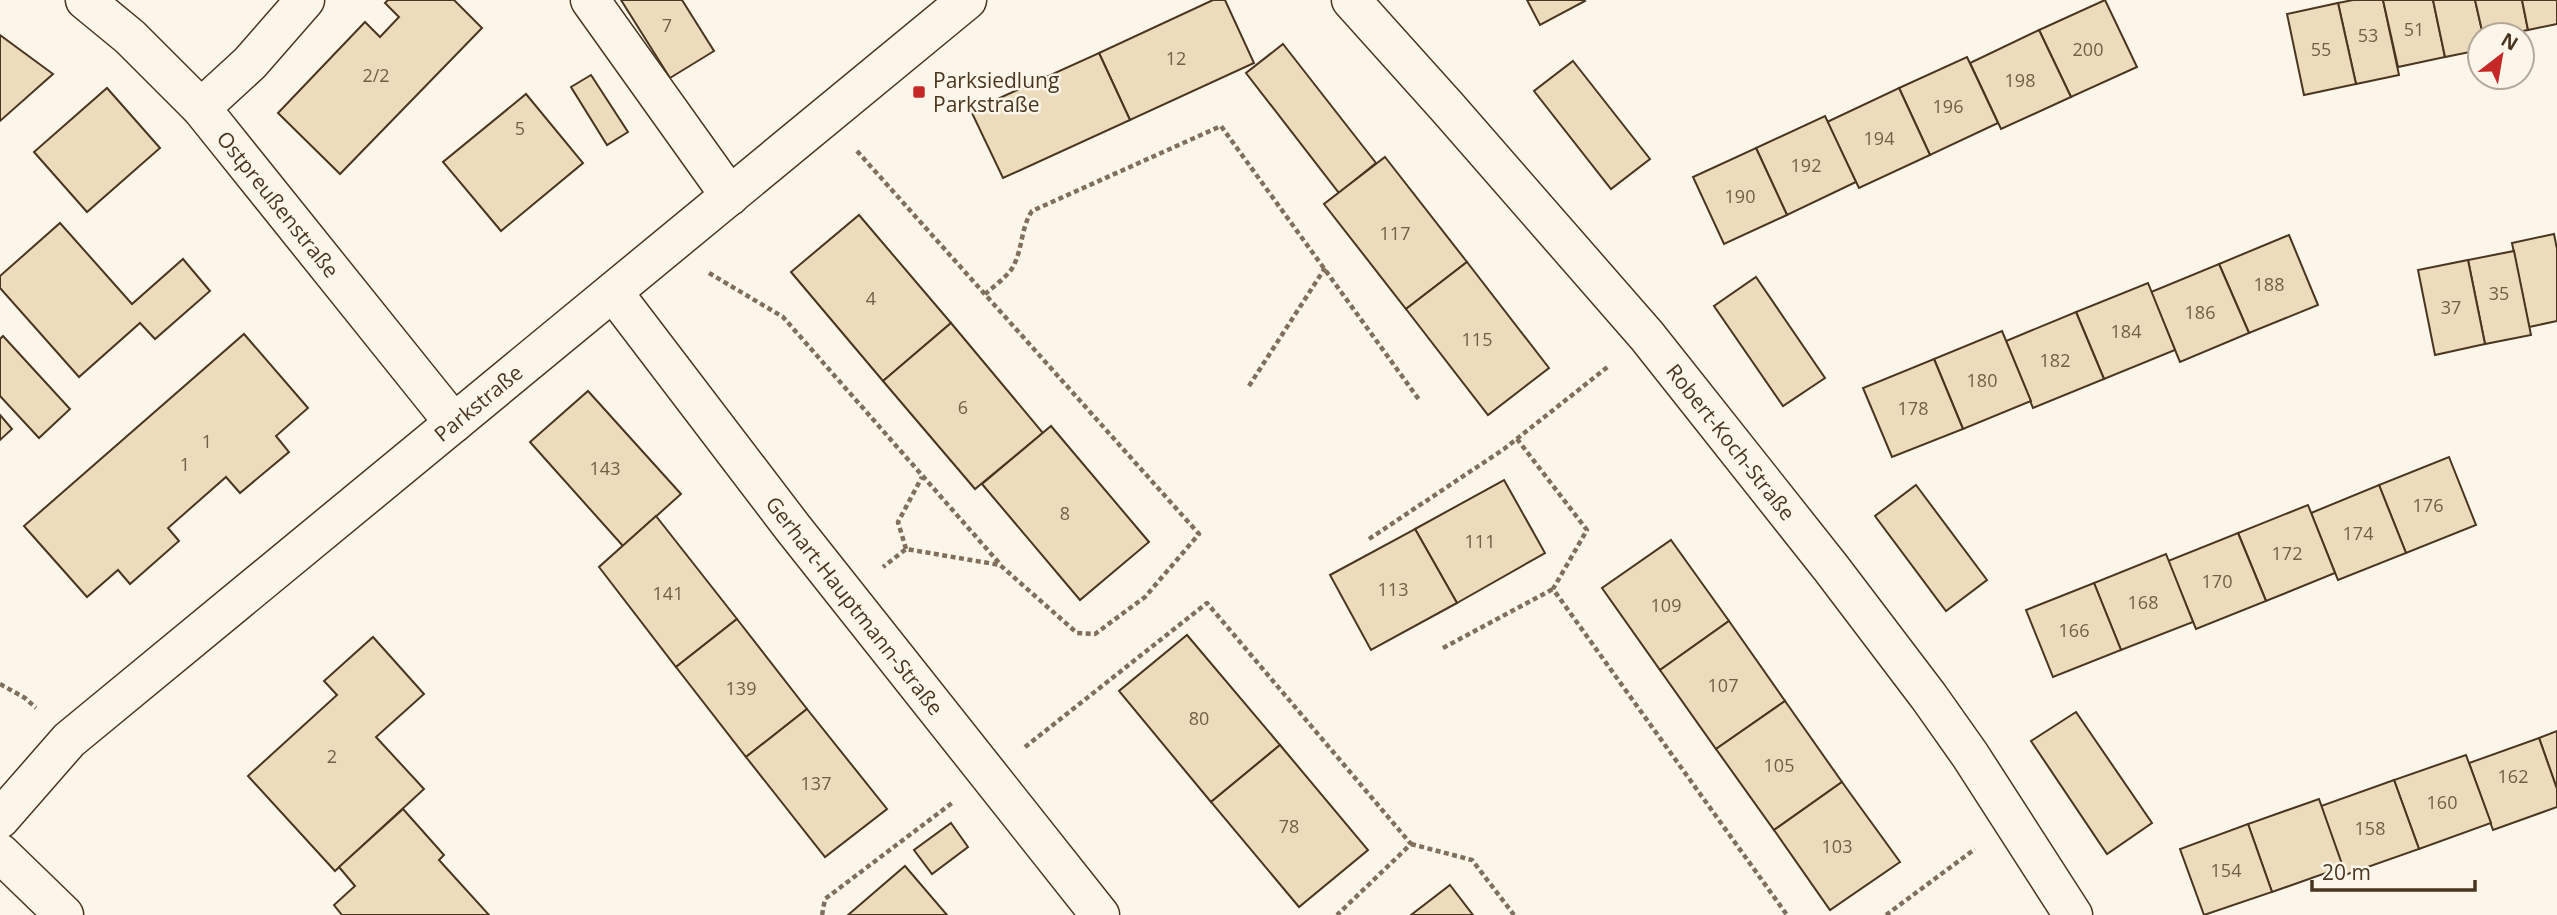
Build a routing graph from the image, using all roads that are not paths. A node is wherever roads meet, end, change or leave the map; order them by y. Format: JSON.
{"nodes":[{"id":1,"x":85,"y":0,"type":"edge"},
{"id":2,"x":305,"y":0,"type":"edge"},
{"id":3,"x":590,"y":0,"type":"edge"},
{"id":4,"x":967,"y":0,"type":"edge"},
{"id":5,"x":1351,"y":0,"type":"edge"},
{"id":6,"x":201,"y":108,"type":"junction"},
{"id":7,"x":730,"y":196,"type":"junction"},
{"id":8,"x":613,"y":292,"type":"junction"},
{"id":9,"x":454,"y":423,"type":"junction"},
{"id":10,"x":0,"y":819,"type":"edge"},
{"id":11,"x":0,"y":853,"type":"edge"},
{"id":12,"x":64,"y":915,"type":"edge"},
{"id":13,"x":1100,"y":915,"type":"edge"},
{"id":14,"x":2073,"y":915,"type":"edge"}],
"edges":[{"from":1,"to":6,"type":"street","name":"Ostpreußenstraße"},
{"from":2,"to":6,"type":"street"},
{"from":3,"to":7,"type":"street"},
{"from":4,"to":7,"type":"street","name":"Parkstraße"},
{"from":5,"to":14,"type":"street","name":"Robert-Koch-Straße"},
{"from":6,"to":9,"type":"street","name":"Ostpreußenstraße"},
{"from":7,"to":8,"type":"street","name":"Parkstraße"},
{"from":8,"to":9,"type":"street","name":"Parkstraße"},
{"from":8,"to":13,"type":"street","name":"Gerhart-Hauptmann-Straße"},
{"from":9,"to":10,"type":"street","name":"Parkstraße"},
{"from":11,"to":12,"type":"street"}]}
